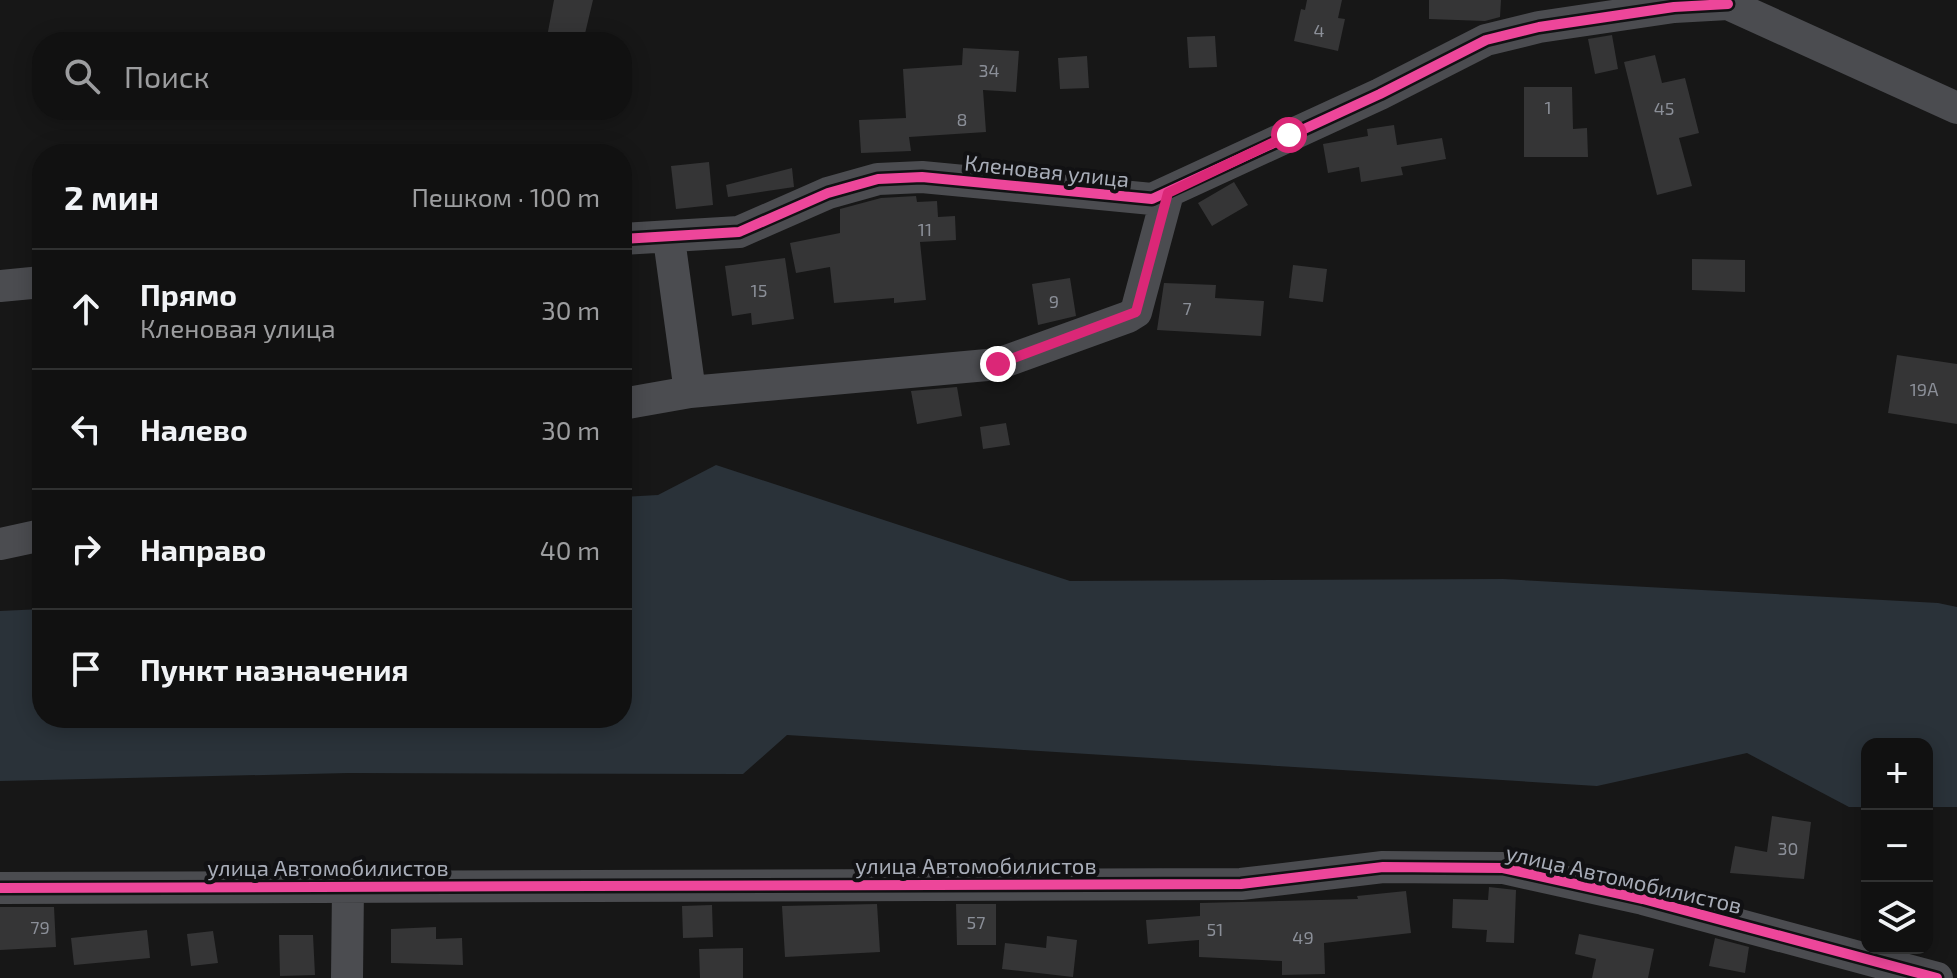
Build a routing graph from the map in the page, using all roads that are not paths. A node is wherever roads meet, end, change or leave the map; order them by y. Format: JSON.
{"nodes":[{"id":1,"x":1724,"y":2,"type":"edge"},
{"id":2,"x":1957,"y":108,"type":"edge"},
{"id":3,"x":1168,"y":193,"type":"junction"},
{"id":4,"x":632,"y":239,"type":"edge"},
{"id":5,"x":669,"y":239,"type":"junction"},
{"id":6,"x":32,"y":283,"type":"edge"},
{"id":7,"x":0,"y":286,"type":"edge"},
{"id":8,"x":690,"y":392,"type":"junction"},
{"id":9,"x":632,"y":402,"type":"edge"},
{"id":10,"x":32,"y":537,"type":"edge"},
{"id":11,"x":0,"y":544,"type":"edge"},
{"id":12,"x":348,"y":887,"type":"junction"},
{"id":13,"x":0,"y":888,"type":"edge"},
{"id":14,"x":347,"y":978,"type":"edge"},
{"id":15,"x":1937,"y":978,"type":"edge"}],
"edges":[{"from":1,"to":2,"type":"street"},
{"from":1,"to":3,"type":"street","name":"Кленовая улица"},
{"from":3,"to":5,"type":"street","name":"Кленовая улица"},
{"from":3,"to":8,"type":"street"},
{"from":4,"to":5,"type":"street","name":"Кленовая улица"},
{"from":5,"to":8,"type":"street"},
{"from":6,"to":7,"type":"street"},
{"from":8,"to":9,"type":"street"},
{"from":10,"to":11,"type":"street"},
{"from":12,"to":13,"type":"street","name":"улица Автомобилистов"},
{"from":12,"to":14,"type":"street"},
{"from":12,"to":15,"type":"street","name":"улица Автомобилистов"}]}
